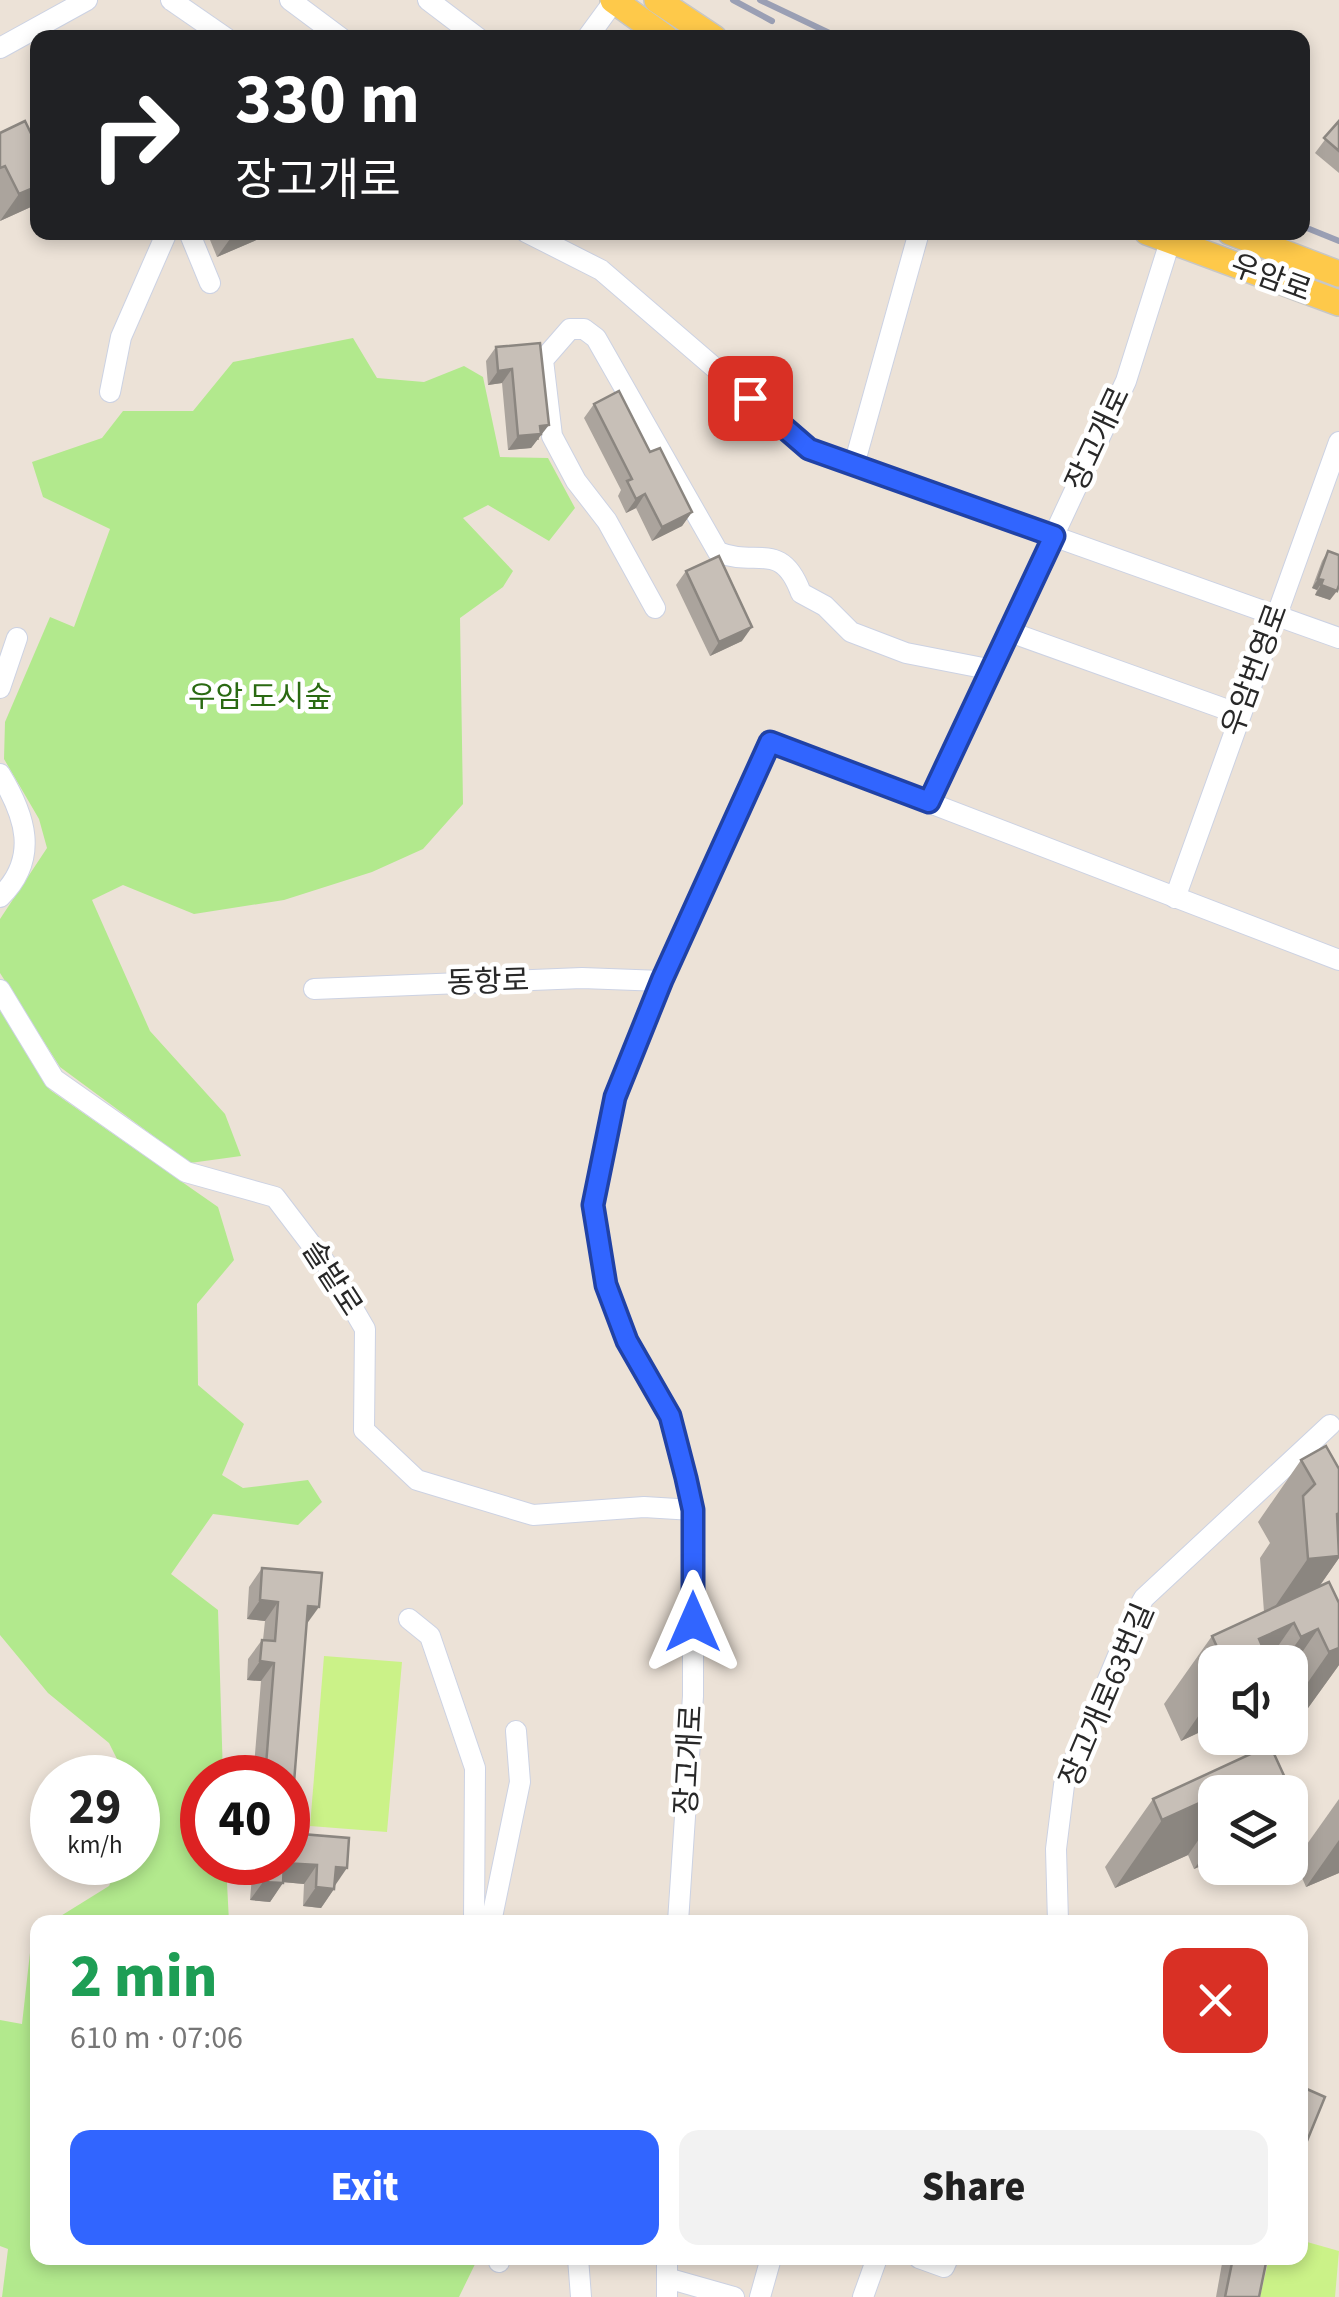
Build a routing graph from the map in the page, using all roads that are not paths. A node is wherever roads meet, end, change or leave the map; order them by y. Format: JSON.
{"nodes":[{"id":1,"x":87,"y":0,"type":"edge"},
{"id":2,"x":171,"y":0,"type":"edge"},
{"id":3,"x":290,"y":0,"type":"edge"},
{"id":4,"x":428,"y":0,"type":"edge"},
{"id":5,"x":614,"y":0,"type":"edge"},
{"id":6,"x":657,"y":0,"type":"edge"},
{"id":7,"x":33,"y":30,"type":"edge"},
{"id":8,"x":214,"y":30,"type":"edge"},
{"id":9,"x":330,"y":30,"type":"edge"},
{"id":10,"x":467,"y":30,"type":"edge"},
{"id":11,"x":593,"y":30,"type":"edge"},
{"id":12,"x":655,"y":30,"type":"edge"},
{"id":13,"x":702,"y":30,"type":"edge"},
{"id":14,"x":30,"y":31,"type":"edge"},
{"id":15,"x":0,"y":48,"type":"edge"},
{"id":16,"x":162,"y":240,"type":"edge"},
{"id":17,"x":192,"y":240,"type":"edge"},
{"id":18,"x":542,"y":240,"type":"edge"},
{"id":19,"x":918,"y":240,"type":"edge"},
{"id":20,"x":1162,"y":240,"type":"edge"},
{"id":21,"x":1176,"y":240,"type":"edge"},
{"id":22,"x":1251,"y":240,"type":"edge"},
{"id":23,"x":1339,"y":274,"type":"edge"},
{"id":24,"x":210,"y":283,"type":"dead end"},
{"id":25,"x":1339,"y":302,"type":"edge"},
{"id":26,"x":110,"y":392,"type":"dead end"},
{"id":27,"x":1339,"y":442,"type":"edge"},
{"id":28,"x":854,"y":465,"type":"junction"},
{"id":29,"x":1054,"y":536,"type":"junction"},
{"id":30,"x":655,"y":608,"type":"dead end"},
{"id":31,"x":1275,"y":615,"type":"junction"},
{"id":32,"x":1007,"y":631,"type":"junction"},
{"id":33,"x":17,"y":638,"type":"dead end"},
{"id":34,"x":1339,"y":638,"type":"edge"},
{"id":35,"x":988,"y":668,"type":"junction"},
{"id":36,"x":0,"y":688,"type":"edge"},
{"id":37,"x":1239,"y":714,"type":"junction"},
{"id":38,"x":0,"y":774,"type":"edge"},
{"id":39,"x":929,"y":802,"type":"junction"},
{"id":40,"x":0,"y":897,"type":"edge"},
{"id":41,"x":1174,"y":898,"type":"junction"},
{"id":42,"x":1339,"y":960,"type":"edge"},
{"id":43,"x":662,"y":980,"type":"junction"},
{"id":44,"x":314,"y":989,"type":"dead end"},
{"id":45,"x":0,"y":990,"type":"edge"},
{"id":46,"x":1330,"y":1425,"type":"dead end"},
{"id":47,"x":693,"y":1510,"type":"junction"},
{"id":48,"x":409,"y":1619,"type":"dead end"},
{"id":49,"x":516,"y":1732,"type":"dead end"},
{"id":50,"x":474,"y":1915,"type":"edge"},
{"id":51,"x":492,"y":1915,"type":"edge"},
{"id":52,"x":678,"y":1915,"type":"edge"},
{"id":53,"x":1058,"y":1915,"type":"edge"},
{"id":54,"x":579,"y":2265,"type":"edge"},
{"id":55,"x":769,"y":2265,"type":"edge"},
{"id":56,"x":874,"y":2265,"type":"edge"},
{"id":57,"x":667,"y":2277,"type":"edge"},
{"id":58,"x":581,"y":2297,"type":"edge"},
{"id":59,"x":734,"y":2297,"type":"edge"},
{"id":60,"x":760,"y":2297,"type":"edge"},
{"id":61,"x":863,"y":2297,"type":"edge"}],
"edges":[{"from":1,"to":7,"type":"street"},
{"from":2,"to":8,"type":"street"},
{"from":3,"to":9,"type":"street"},
{"from":4,"to":10,"type":"street"},
{"from":5,"to":11,"type":"street"},
{"from":5,"to":12,"type":"main road"},
{"from":6,"to":13,"type":"main road"},
{"from":14,"to":15,"type":"street"},
{"from":16,"to":26,"type":"street"},
{"from":17,"to":24,"type":"street"},
{"from":18,"to":28,"type":"street"},
{"from":19,"to":28,"type":"street"},
{"from":20,"to":29,"type":"street","name":"장고개로"},
{"from":21,"to":25,"type":"main road","name":"우암로"},
{"from":22,"to":23,"type":"main road","name":"우암로"},
{"from":27,"to":31,"type":"street","name":"우암번영로"},
{"from":28,"to":29,"type":"street"},
{"from":29,"to":31,"type":"street"},
{"from":29,"to":32,"type":"street","name":"장고개로"},
{"from":30,"to":35,"type":"street"},
{"from":31,"to":34,"type":"street"},
{"from":31,"to":37,"type":"street","name":"우암번영로"},
{"from":32,"to":35,"type":"street","name":"장고개로"},
{"from":32,"to":37,"type":"street"},
{"from":33,"to":36,"type":"street"},
{"from":35,"to":39,"type":"street","name":"장고개로"},
{"from":37,"to":41,"type":"street","name":"우암번영로"},
{"from":38,"to":40,"type":"street"},
{"from":39,"to":41,"type":"street","name":"장고개로"},
{"from":39,"to":43,"type":"street","name":"장고개로"},
{"from":41,"to":42,"type":"street","name":"장고개로"},
{"from":43,"to":44,"type":"street","name":"동항로"},
{"from":43,"to":47,"type":"street","name":"장고개로"},
{"from":45,"to":47,"type":"street","name":"솔밭로"},
{"from":46,"to":53,"type":"street","name":"장고개로63번길"},
{"from":47,"to":52,"type":"street","name":"장고개로"},
{"from":48,"to":50,"type":"street"},
{"from":49,"to":51,"type":"street"},
{"from":54,"to":58,"type":"street"},
{"from":55,"to":60,"type":"street"},
{"from":56,"to":61,"type":"street"},
{"from":57,"to":59,"type":"street"}]}
